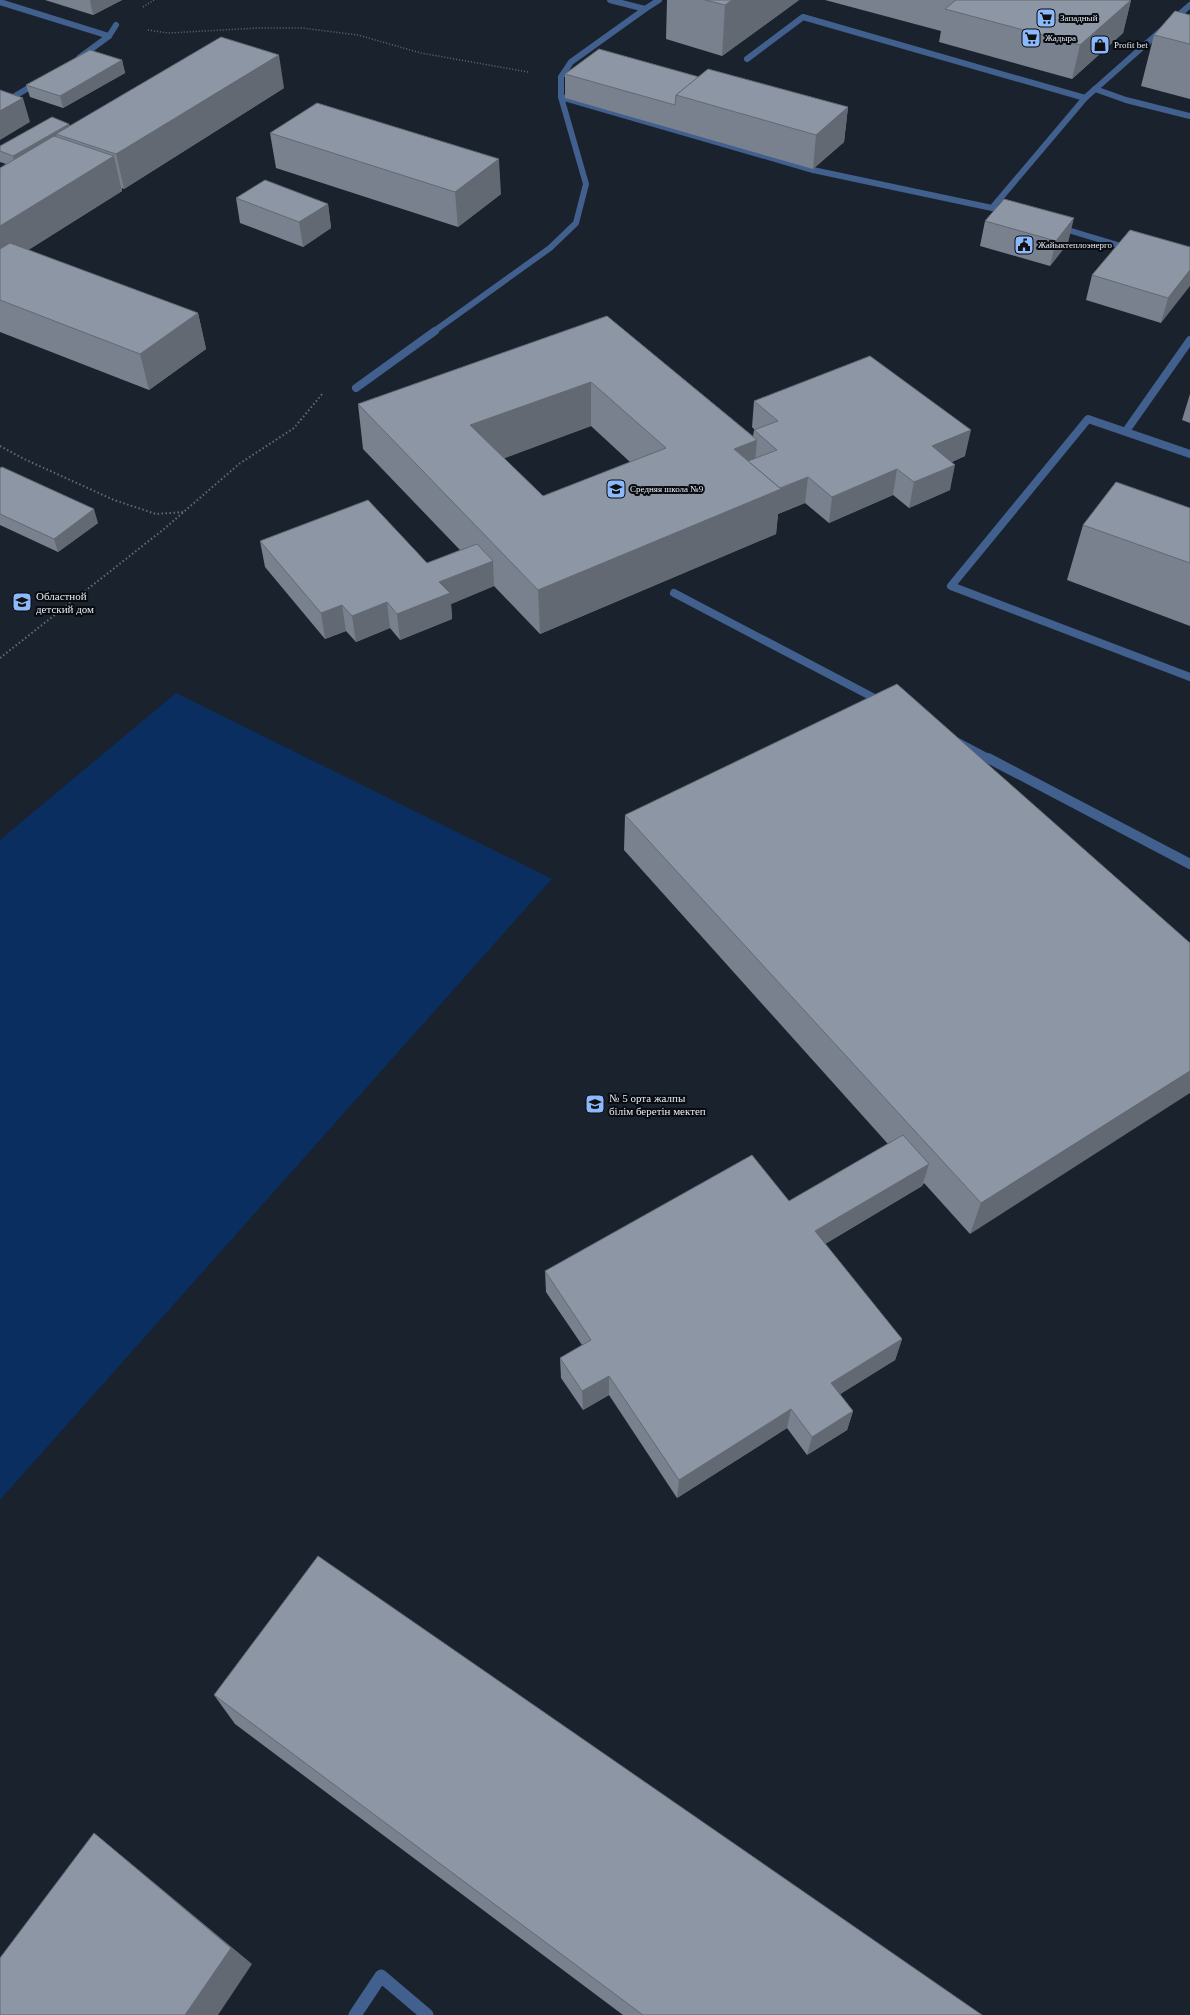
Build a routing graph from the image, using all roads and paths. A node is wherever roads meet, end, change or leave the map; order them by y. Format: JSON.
{"nodes":[{"id":1,"x":610,"y":0,"type":"edge"},
{"id":2,"x":659,"y":0,"type":"edge"},
{"id":3,"x":0,"y":2,"type":"edge"},
{"id":4,"x":1190,"y":5,"type":"edge"},
{"id":5,"x":645,"y":9,"type":"junction"},
{"id":6,"x":116,"y":25,"type":"joint"},
{"id":7,"x":109,"y":36,"type":"junction"},
{"id":8,"x":747,"y":59,"type":"dead end"},
{"id":9,"x":74,"y":61,"type":"edge"},
{"id":10,"x":48,"y":77,"type":"edge"},
{"id":11,"x":561,"y":77,"type":"junction"},
{"id":12,"x":1095,"y":89,"type":"junction"},
{"id":13,"x":561,"y":97,"type":"junction"},
{"id":14,"x":1085,"y":98,"type":"junction"},
{"id":15,"x":0,"y":105,"type":"edge"},
{"id":16,"x":1190,"y":116,"type":"edge"},
{"id":17,"x":992,"y":208,"type":"junction"},
{"id":18,"x":1008,"y":212,"type":"edge"},
{"id":19,"x":1053,"y":226,"type":"edge"},
{"id":20,"x":1137,"y":250,"type":"edge"},
{"id":21,"x":1190,"y":340,"type":"edge"},
{"id":22,"x":356,"y":388,"type":"joint"},
{"id":23,"x":1126,"y":431,"type":"junction"},
{"id":24,"x":0,"y":446,"type":"edge"},
{"id":25,"x":1190,"y":454,"type":"edge"},
{"id":26,"x":184,"y":512,"type":"junction"},
{"id":27,"x":674,"y":593,"type":"dead end"},
{"id":28,"x":0,"y":658,"type":"edge"},
{"id":29,"x":1190,"y":677,"type":"edge"},
{"id":30,"x":893,"y":708,"type":"edge"},
{"id":31,"x":950,"y":738,"type":"edge"},
{"id":32,"x":1190,"y":864,"type":"edge"},
{"id":33,"x":356,"y":2015,"type":"edge"},
{"id":34,"x":427,"y":2015,"type":"edge"}],
"edges":[{"from":1,"to":5,"type":"lane"},
{"from":2,"to":5,"type":"lane"},
{"from":3,"to":7,"type":"lane"},
{"from":4,"to":12,"type":"lane"},
{"from":5,"to":11,"type":"lane"},
{"from":6,"to":7,"type":"lane"},
{"from":6,"to":11,"type":"path"},
{"from":7,"to":9,"type":"lane"},
{"from":8,"to":14,"type":"lane"},
{"from":10,"to":15,"type":"lane"},
{"from":11,"to":13,"type":"lane"},
{"from":12,"to":14,"type":"lane"},
{"from":12,"to":16,"type":"lane"},
{"from":13,"to":17,"type":"lane"},
{"from":13,"to":22,"type":"lane"},
{"from":14,"to":17,"type":"lane"},
{"from":17,"to":18,"type":"lane"},
{"from":19,"to":20,"type":"lane"},
{"from":21,"to":23,"type":"lane"},
{"from":22,"to":26,"type":"path"},
{"from":23,"to":25,"type":"lane"},
{"from":23,"to":29,"type":"lane"},
{"from":24,"to":26,"type":"path"},
{"from":26,"to":28,"type":"path"},
{"from":27,"to":30,"type":"lane"},
{"from":31,"to":32,"type":"lane"},
{"from":33,"to":34,"type":"lane"}]}
